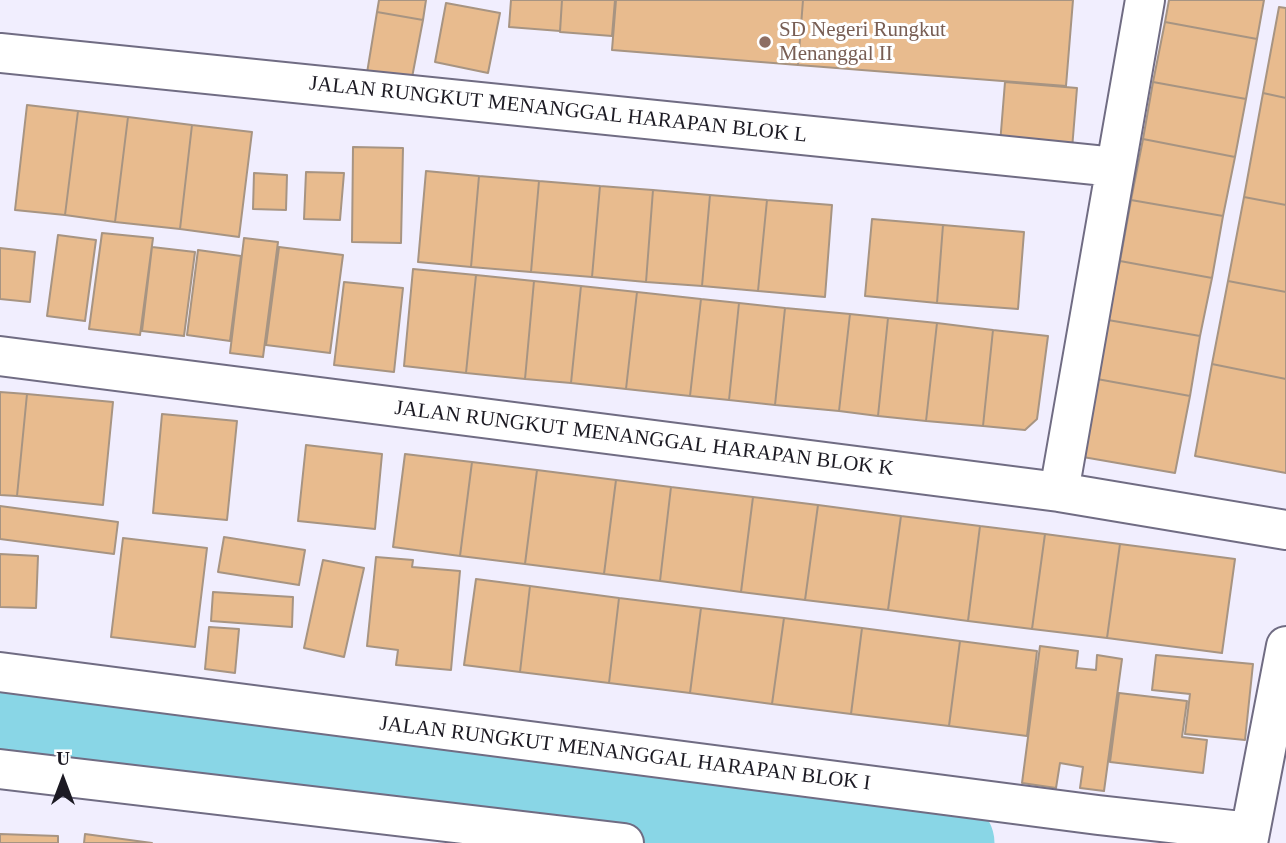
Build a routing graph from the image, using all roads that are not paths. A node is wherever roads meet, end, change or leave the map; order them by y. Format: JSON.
{"nodes":[{"id":1,"x":1146,"y":0,"type":"edge"},
{"id":2,"x":0,"y":53,"type":"edge"},
{"id":3,"x":1115,"y":167,"type":"junction"},
{"id":4,"x":0,"y":356,"type":"edge"},
{"id":5,"x":1059,"y":492,"type":"junction"},
{"id":6,"x":1286,"y":530,"type":"edge"},
{"id":7,"x":1286,"y":646,"type":"edge"},
{"id":8,"x":0,"y":672,"type":"edge"},
{"id":9,"x":0,"y":769,"type":"edge"},
{"id":10,"x":1249,"y":837,"type":"edge"},
{"id":11,"x":624,"y":843,"type":"edge"}],
"edges":[{"from":1,"to":3,"type":"street"},
{"from":2,"to":3,"type":"street","name":"JALAN RUNGKUT MENANGGAL HARAPAN BLOK L"},
{"from":3,"to":5,"type":"street"},
{"from":4,"to":5,"type":"street","name":"JALAN RUNGKUT MENANGGAL HARAPAN BLOK K"},
{"from":5,"to":6,"type":"street","name":"JALAN RUNGKUT MENANGGAL HARAPAN BLOK K"},
{"from":7,"to":10,"type":"street"},
{"from":8,"to":10,"type":"street","name":"JALAN RUNGKUT MENANGGAL HARAPAN BLOK I"},
{"from":9,"to":11,"type":"street"}]}
